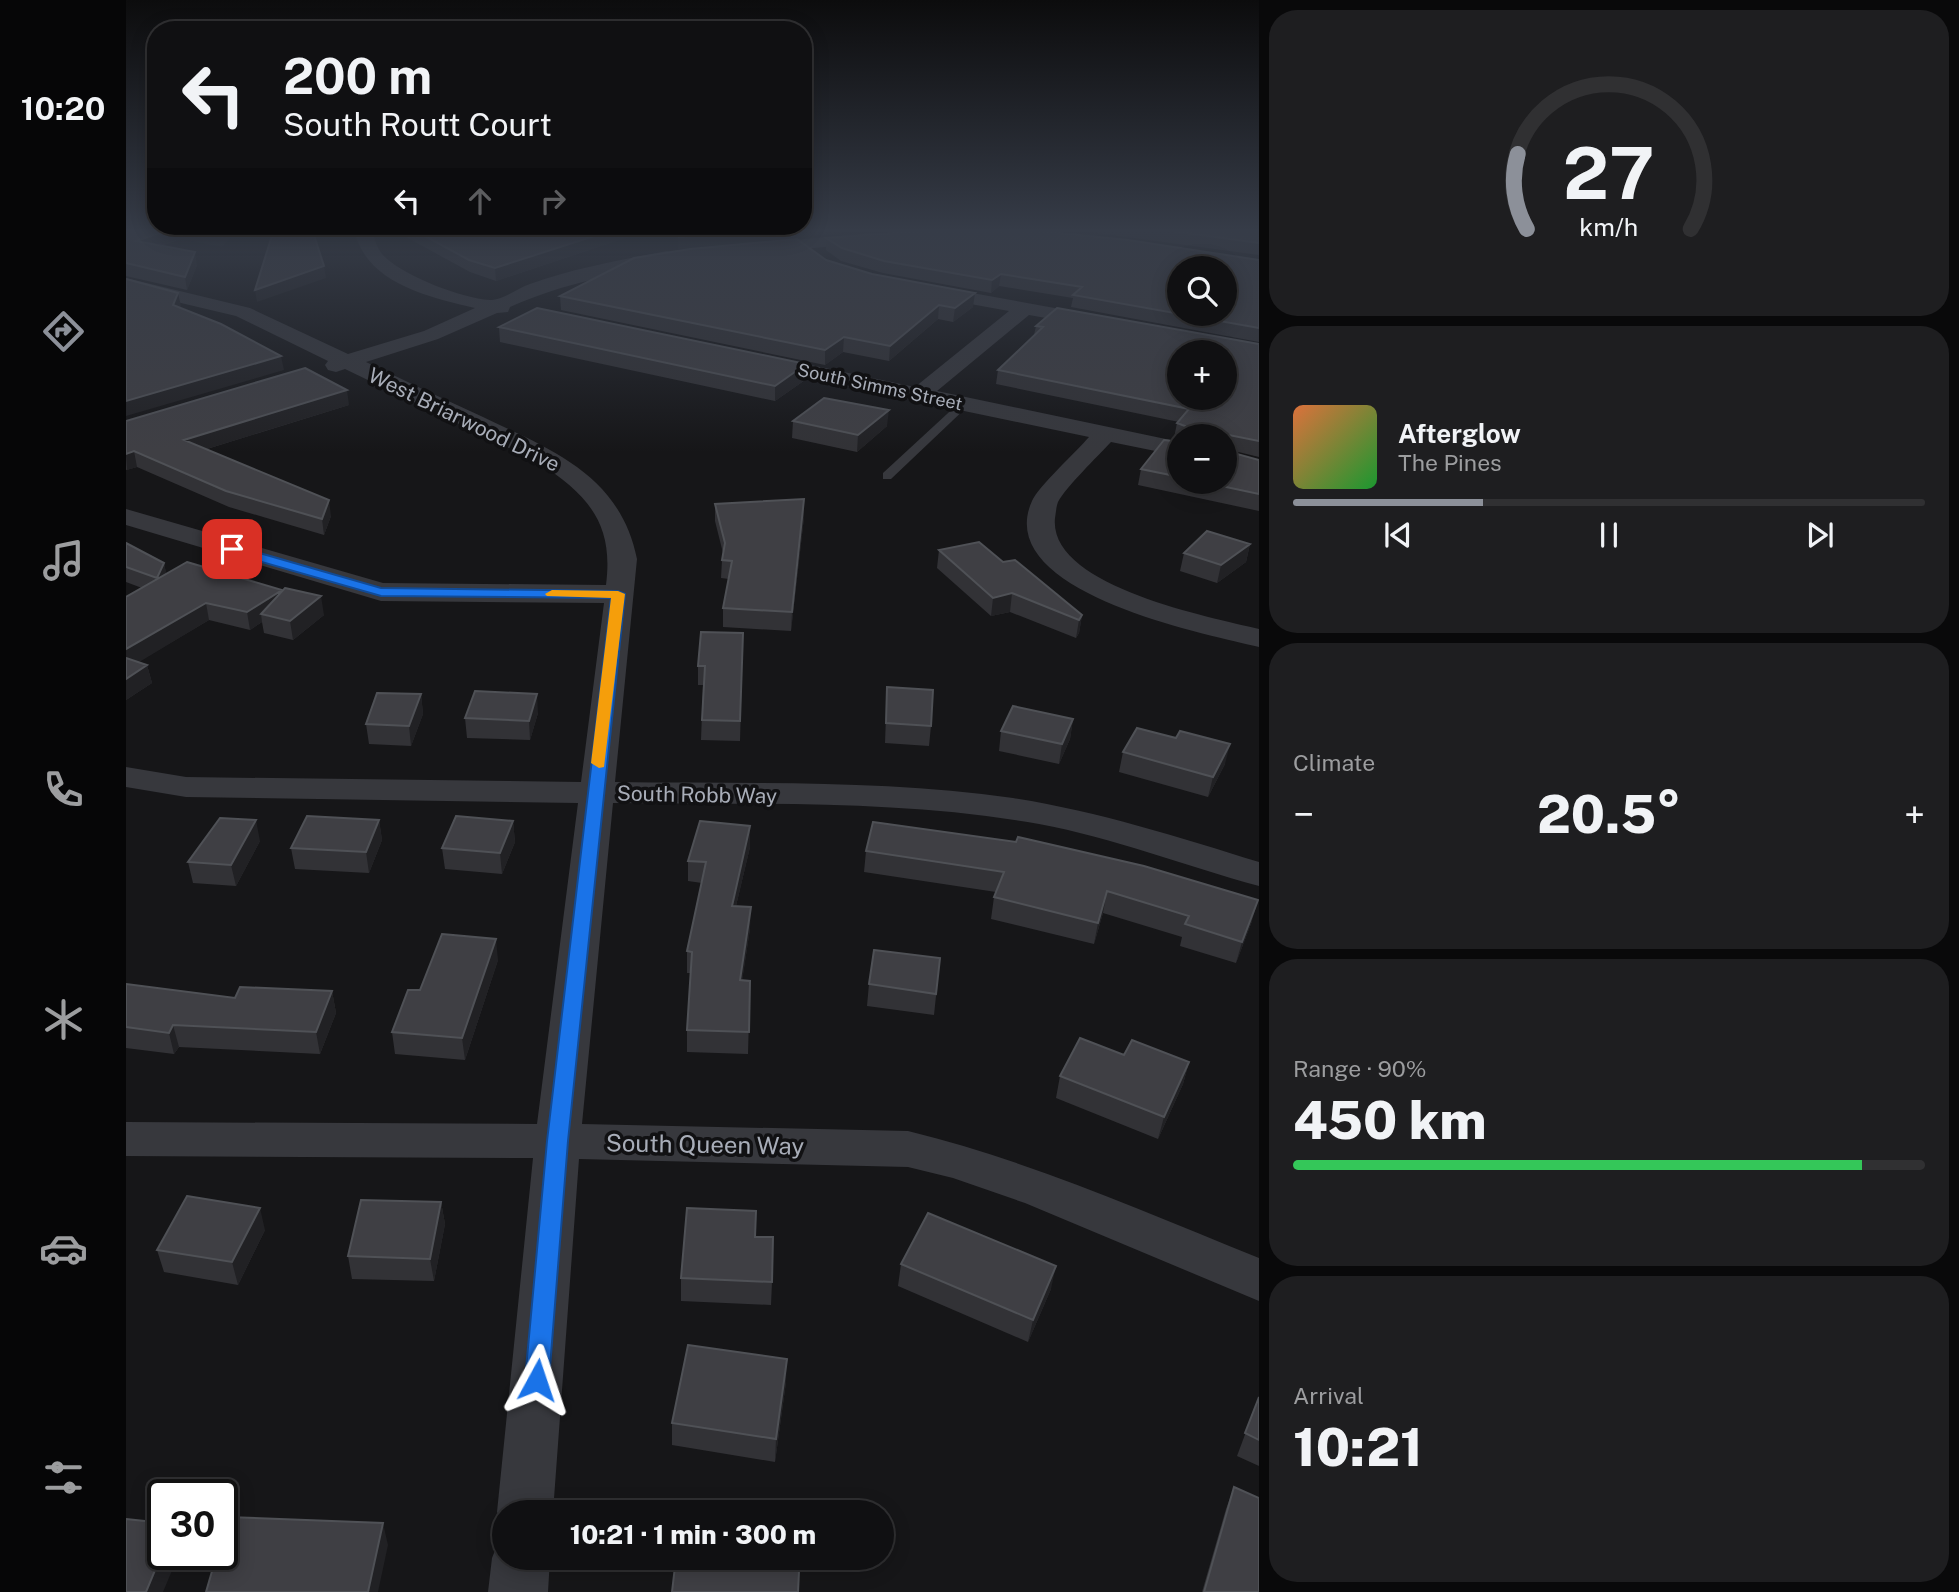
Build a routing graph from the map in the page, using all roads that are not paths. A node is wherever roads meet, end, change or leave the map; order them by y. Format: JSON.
{"nodes":[{"id":1,"x":202,"y":303,"type":"edge"},
{"id":2,"x":482,"y":303,"type":"edge"},
{"id":3,"x":500,"y":303,"type":"edge"},
{"id":4,"x":999,"y":303,"type":"edge"},
{"id":5,"x":493,"y":306,"type":"junction"},
{"id":6,"x":1025,"y":308,"type":"junction"},
{"id":7,"x":533,"y":314,"type":"edge"},
{"id":8,"x":1116,"y":324,"type":"edge"},
{"id":9,"x":733,"y":356,"type":"edge"},
{"id":10,"x":333,"y":366,"type":"junction"},
{"id":11,"x":919,"y":395,"type":"junction"},
{"id":12,"x":964,"y":404,"type":"junction"},
{"id":13,"x":1104,"y":433,"type":"junction"},
{"id":14,"x":1167,"y":446,"type":"edge"},
{"id":15,"x":887,"y":476,"type":"dead end"},
{"id":16,"x":126,"y":517,"type":"edge"},
{"id":17,"x":618,"y":594,"type":"junction"},
{"id":18,"x":1259,"y":638,"type":"edge"},
{"id":19,"x":126,"y":778,"type":"edge"},
{"id":20,"x":596,"y":792,"type":"junction"},
{"id":21,"x":1259,"y":874,"type":"edge"},
{"id":22,"x":126,"y":1139,"type":"edge"},
{"id":23,"x":558,"y":1141,"type":"junction"},
{"id":24,"x":1259,"y":1280,"type":"edge"},
{"id":25,"x":526,"y":1500,"type":"edge"},
{"id":26,"x":520,"y":1570,"type":"edge"},
{"id":27,"x":518,"y":1592,"type":"edge"}],
"edges":[{"from":1,"to":10,"type":"street","name":"West Briarwood Drive"},
{"from":2,"to":5,"type":"street"},
{"from":3,"to":5,"type":"street"},
{"from":4,"to":6,"type":"street"},
{"from":5,"to":7,"type":"street"},
{"from":5,"to":10,"type":"street"},
{"from":6,"to":8,"type":"street"},
{"from":6,"to":11,"type":"street"},
{"from":9,"to":11,"type":"street","name":"South Simms Street"},
{"from":10,"to":17,"type":"street","name":"West Briarwood Drive"},
{"from":11,"to":12,"type":"street","name":"South Simms Street"},
{"from":12,"to":13,"type":"street","name":"South Simms Street"},
{"from":12,"to":15,"type":"lane"},
{"from":13,"to":14,"type":"street","name":"South Simms Street"},
{"from":13,"to":18,"type":"street"},
{"from":16,"to":17,"type":"street"},
{"from":17,"to":20,"type":"street","name":"West Briarwood Drive"},
{"from":19,"to":20,"type":"street","name":"South Robb Way"},
{"from":20,"to":21,"type":"street","name":"South Robb Way"},
{"from":20,"to":23,"type":"street","name":"West Briarwood Drive"},
{"from":22,"to":23,"type":"street","name":"South Queen Way"},
{"from":23,"to":24,"type":"street","name":"South Queen Way"},
{"from":23,"to":25,"type":"street","name":"West Briarwood Drive"},
{"from":26,"to":27,"type":"street"}]}
